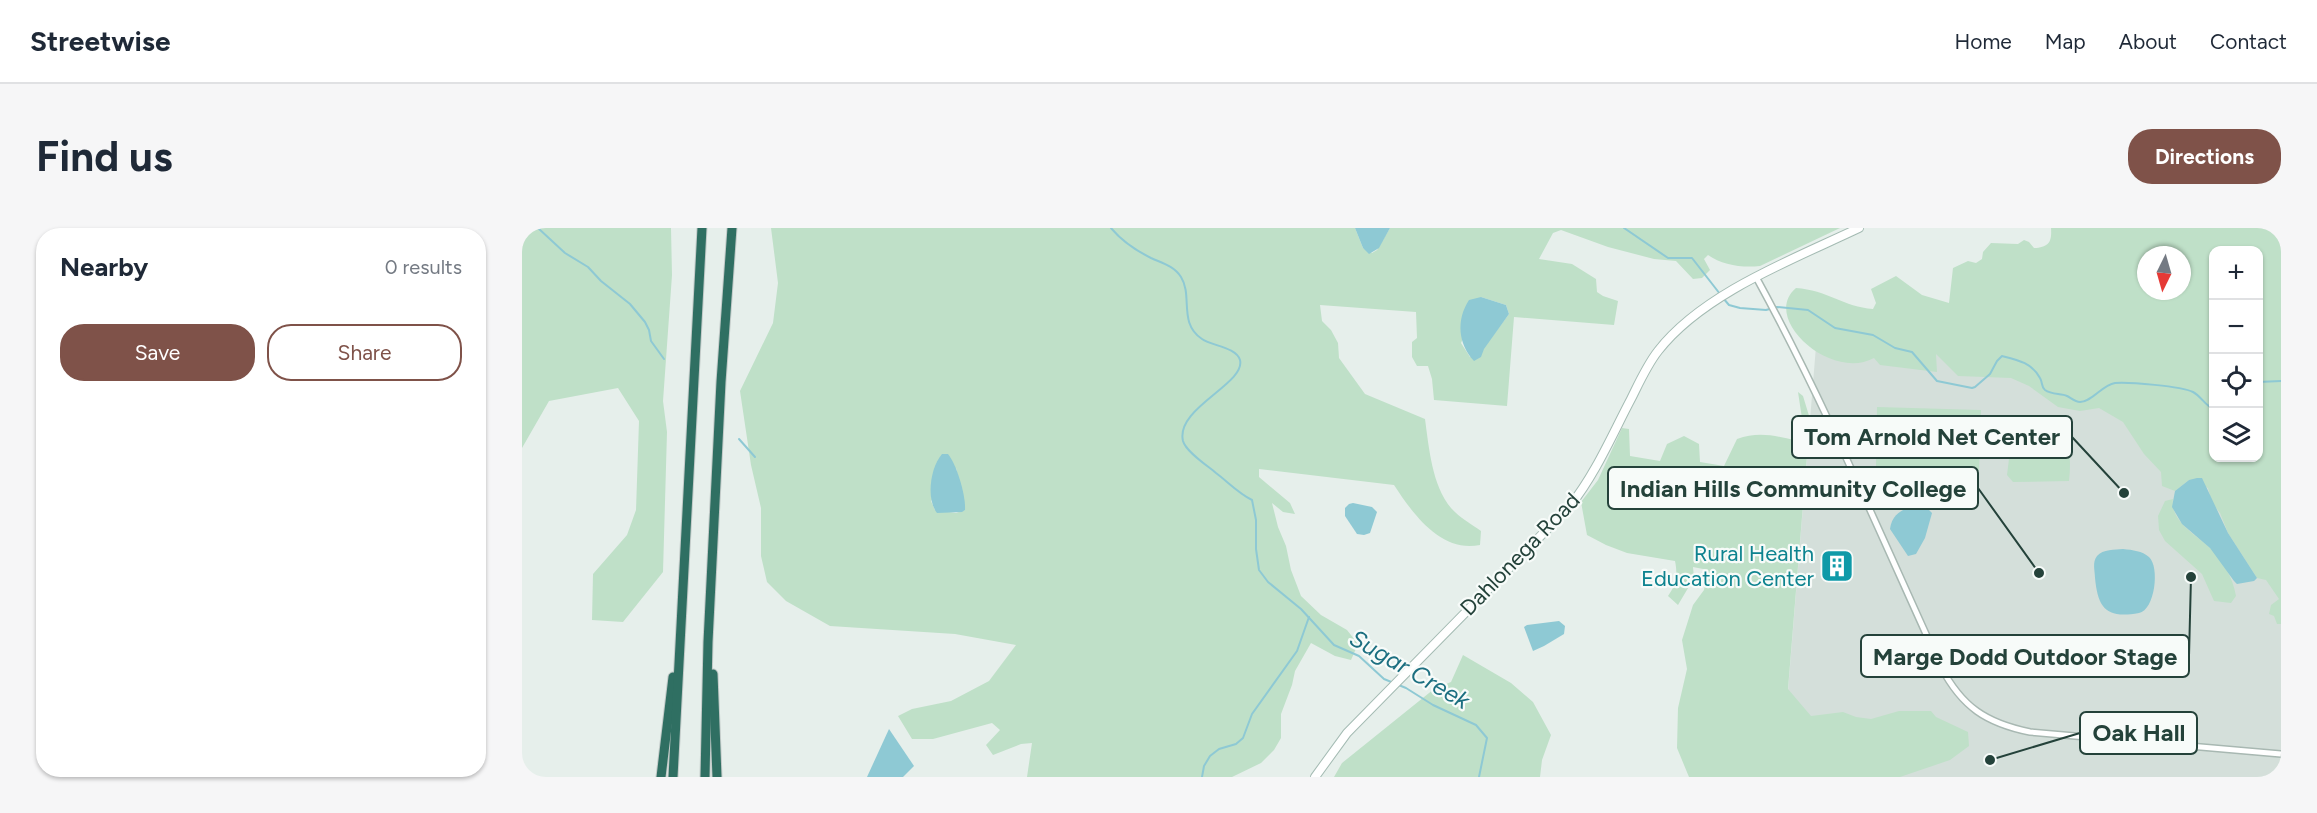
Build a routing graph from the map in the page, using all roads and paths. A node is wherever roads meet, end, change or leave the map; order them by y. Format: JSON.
{"nodes":[{"id":1,"x":702,"y":228,"type":"edge"},
{"id":2,"x":732,"y":228,"type":"edge"},
{"id":3,"x":1859,"y":228,"type":"edge"},
{"id":4,"x":1756,"y":277,"type":"junction"},
{"id":5,"x":712,"y":561,"type":"junction"},
{"id":6,"x":681,"y":637,"type":"junction"},
{"id":7,"x":2281,"y":754,"type":"edge"},
{"id":8,"x":661,"y":777,"type":"edge"},
{"id":9,"x":673,"y":777,"type":"edge"},
{"id":10,"x":705,"y":777,"type":"edge"},
{"id":11,"x":717,"y":777,"type":"edge"},
{"id":12,"x":1315,"y":777,"type":"edge"}],
"edges":[{"from":1,"to":6,"type":"highway"},
{"from":2,"to":5,"type":"highway"},
{"from":3,"to":4,"type":"main road","name":"Dahlonega Road"},
{"from":4,"to":7,"type":"street"},
{"from":4,"to":12,"type":"main road","name":"Dahlonega Road"},
{"from":5,"to":10,"type":"highway"},
{"from":5,"to":11,"type":"highway"},
{"from":6,"to":8,"type":"highway"},
{"from":6,"to":9,"type":"highway"}]}
